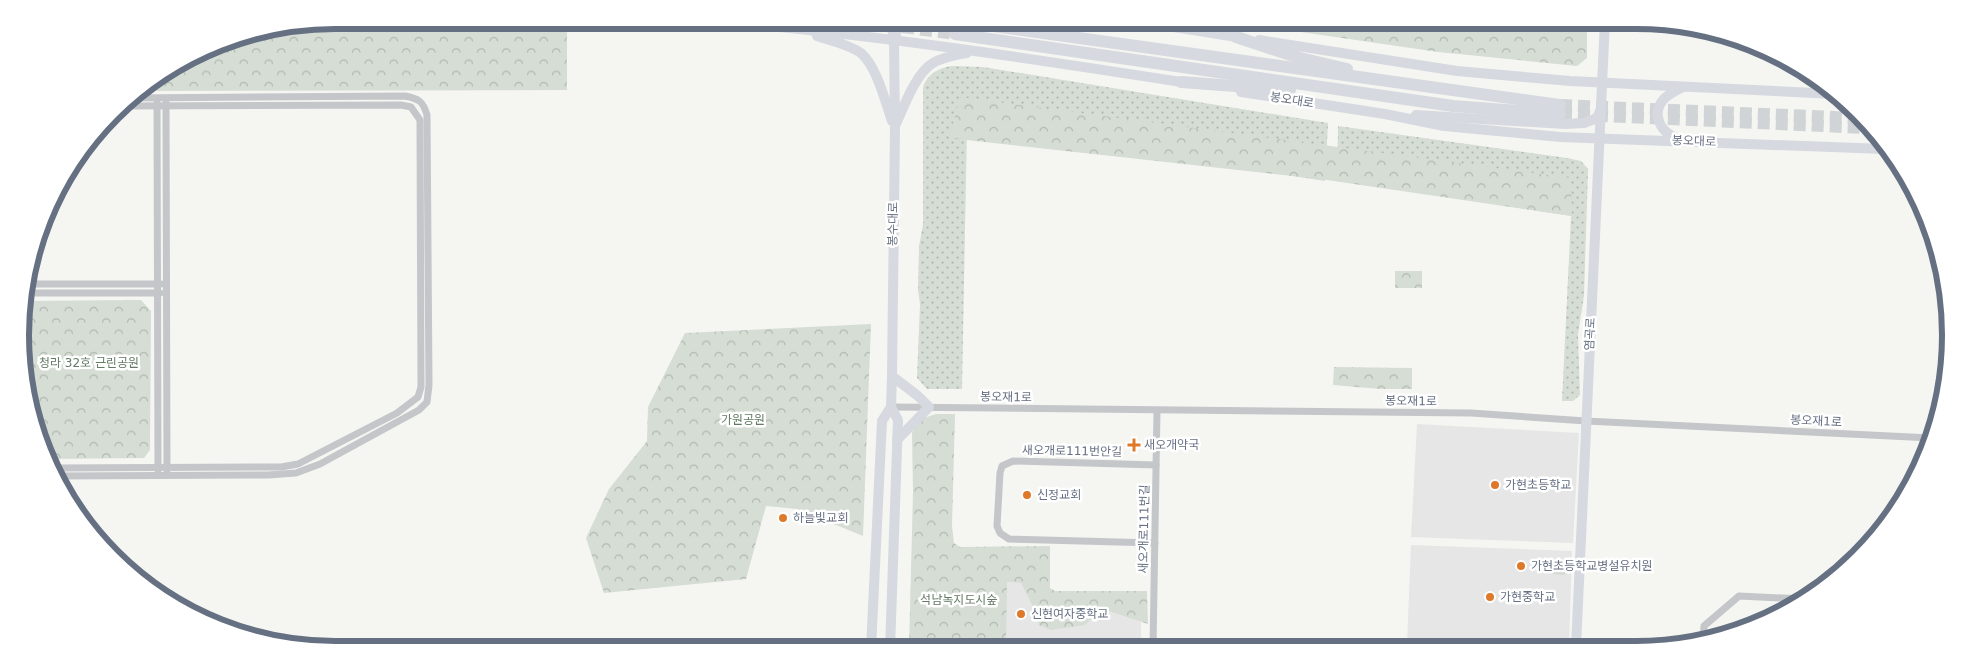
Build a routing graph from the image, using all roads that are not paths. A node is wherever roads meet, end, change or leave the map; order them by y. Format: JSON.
{"nodes":[{"id":1,"x":792,"y":29,"type":"edge"},
{"id":2,"x":844,"y":29,"type":"edge"},
{"id":3,"x":892,"y":29,"type":"edge"},
{"id":4,"x":897,"y":29,"type":"edge"},
{"id":5,"x":1014,"y":29,"type":"edge"},
{"id":6,"x":1186,"y":29,"type":"edge"},
{"id":7,"x":1605,"y":29,"type":"edge"},
{"id":8,"x":802,"y":30,"type":"junction"},
{"id":9,"x":828,"y":32,"type":"junction"},
{"id":10,"x":955,"y":34,"type":"tunnel mouth"},
{"id":11,"x":1236,"y":37,"type":"junction"},
{"id":12,"x":894,"y":41,"type":"junction"},
{"id":13,"x":978,"y":51,"type":"junction"},
{"id":14,"x":1181,"y":82,"type":"junction"},
{"id":15,"x":1602,"y":82,"type":"junction"},
{"id":16,"x":1684,"y":86,"type":"junction"},
{"id":17,"x":1439,"y":89,"type":"junction"},
{"id":18,"x":1824,"y":93,"type":"edge"},
{"id":19,"x":166,"y":98,"type":"junction"},
{"id":20,"x":140,"y":100,"type":"edge"},
{"id":21,"x":157,"y":102,"type":"junction"},
{"id":22,"x":133,"y":105,"type":"edge"},
{"id":23,"x":166,"y":106,"type":"junction"},
{"id":24,"x":1453,"y":106,"type":"junction"},
{"id":25,"x":1600,"y":110,"type":"junction"},
{"id":26,"x":1384,"y":114,"type":"junction"},
{"id":27,"x":894,"y":127,"type":"junction"},
{"id":28,"x":1599,"y":139,"type":"junction"},
{"id":29,"x":1686,"y":141,"type":"junction"},
{"id":30,"x":1879,"y":149,"type":"edge"},
{"id":31,"x":33,"y":284,"type":"edge"},
{"id":32,"x":157,"y":284,"type":"junction"},
{"id":33,"x":166,"y":284,"type":"junction"},
{"id":34,"x":31,"y":293,"type":"edge"},
{"id":35,"x":157,"y":293,"type":"junction"},
{"id":36,"x":166,"y":293,"type":"junction"},
{"id":37,"x":892,"y":376,"type":"junction"},
{"id":38,"x":890,"y":406,"type":"junction"},
{"id":39,"x":929,"y":407,"type":"junction"},
{"id":40,"x":1157,"y":411,"type":"junction"},
{"id":41,"x":1586,"y":421,"type":"junction"},
{"id":42,"x":1924,"y":438,"type":"edge"},
{"id":43,"x":897,"y":440,"type":"junction"},
{"id":44,"x":1156,"y":465,"type":"junction"},
{"id":45,"x":158,"y":467,"type":"junction"},
{"id":46,"x":167,"y":467,"type":"junction"},
{"id":47,"x":59,"y":468,"type":"edge"},
{"id":48,"x":167,"y":475,"type":"junction"},
{"id":49,"x":63,"y":476,"type":"edge"},
{"id":50,"x":158,"y":476,"type":"junction"},
{"id":51,"x":1155,"y":543,"type":"junction"},
{"id":52,"x":1792,"y":598,"type":"edge"},
{"id":53,"x":1703,"y":633,"type":"edge"},
{"id":54,"x":871,"y":641,"type":"edge"},
{"id":55,"x":890,"y":641,"type":"edge"},
{"id":56,"x":1153,"y":641,"type":"edge"},
{"id":57,"x":1576,"y":641,"type":"edge"}],
"edges":[{"from":1,"to":8,"type":"main road","name":"봉오대로"},
{"from":2,"to":9,"type":"main road"},
{"from":3,"to":12,"type":"main road","name":"봉수대로"},
{"from":4,"to":12,"type":"main road","name":"봉수대로"},
{"from":5,"to":17,"type":"highway","name":"봉오대로"},
{"from":6,"to":11,"type":"main road"},
{"from":7,"to":15,"type":"main road","name":"염곡로"},
{"from":8,"to":9,"type":"main road","name":"봉오대로"},
{"from":8,"to":27,"type":"main road"},
{"from":9,"to":12,"type":"main road","name":"봉오대로"},
{"from":10,"to":24,"type":"highway","name":"봉오대로"},
{"from":11,"to":15,"type":"main road"},
{"from":11,"to":17,"type":"highway"},
{"from":12,"to":13,"type":"main road","name":"봉오대로"},
{"from":12,"to":27,"type":"main road","name":"봉수대로"},
{"from":13,"to":14,"type":"main road","name":"봉오대로"},
{"from":13,"to":27,"type":"main road"},
{"from":14,"to":24,"type":"highway"},
{"from":14,"to":26,"type":"main road","name":"봉오대로"},
{"from":15,"to":16,"type":"main road"},
{"from":15,"to":25,"type":"main road","name":"염곡로"},
{"from":16,"to":18,"type":"main road"},
{"from":16,"to":29,"type":"main road"},
{"from":17,"to":24,"type":"highway","name":"봉오대로"},
{"from":19,"to":21,"type":"street"},
{"from":19,"to":23,"type":"street"},
{"from":19,"to":48,"type":"street"},
{"from":20,"to":21,"type":"street"},
{"from":21,"to":22,"type":"street"},
{"from":21,"to":23,"type":"street"},
{"from":21,"to":32,"type":"street"},
{"from":23,"to":33,"type":"street"},
{"from":23,"to":46,"type":"street"},
{"from":25,"to":26,"type":"main road"},
{"from":25,"to":28,"type":"main road","name":"염곡로"},
{"from":26,"to":28,"type":"main road","name":"봉오대로"},
{"from":27,"to":37,"type":"main road","name":"봉수대로"},
{"from":28,"to":29,"type":"main road","name":"봉오대로"},
{"from":28,"to":41,"type":"main road","name":"염곡로"},
{"from":29,"to":30,"type":"main road","name":"봉오대로"},
{"from":31,"to":32,"type":"street"},
{"from":32,"to":33,"type":"street"},
{"from":32,"to":35,"type":"street"},
{"from":33,"to":36,"type":"street"},
{"from":34,"to":35,"type":"street"},
{"from":35,"to":36,"type":"street"},
{"from":35,"to":45,"type":"street"},
{"from":36,"to":46,"type":"street"},
{"from":37,"to":38,"type":"main road","name":"봉수대로"},
{"from":37,"to":39,"type":"main road"},
{"from":38,"to":39,"type":"street","name":"봉오재1로"},
{"from":38,"to":43,"type":"main road","name":"봉수대로"},
{"from":38,"to":54,"type":"main road","name":"봉수대로"},
{"from":39,"to":40,"type":"street","name":"봉오재1로"},
{"from":39,"to":43,"type":"main road"},
{"from":40,"to":41,"type":"street","name":"봉오재1로"},
{"from":40,"to":44,"type":"street","name":"새오개로111번길"},
{"from":41,"to":42,"type":"street","name":"봉오재1로"},
{"from":41,"to":57,"type":"main road","name":"염곡로"},
{"from":43,"to":55,"type":"main road","name":"봉수대로"},
{"from":44,"to":51,"type":"street","name":"새오개로111번길"},
{"from":44,"to":51,"type":"street","name":"새오개로111번안길"},
{"from":45,"to":46,"type":"street"},
{"from":45,"to":47,"type":"street"},
{"from":45,"to":50,"type":"street"},
{"from":46,"to":48,"type":"street"},
{"from":48,"to":50,"type":"street"},
{"from":49,"to":50,"type":"street"},
{"from":51,"to":56,"type":"street","name":"새오개로111번길"},
{"from":52,"to":53,"type":"street"}]}
